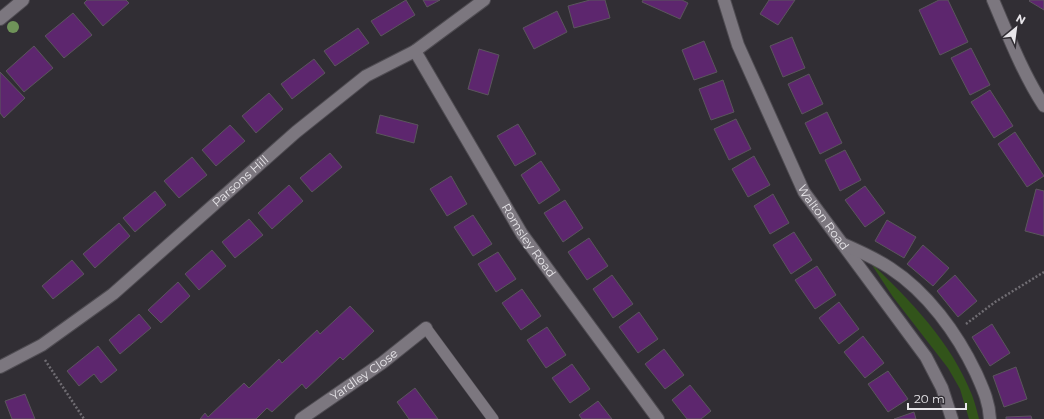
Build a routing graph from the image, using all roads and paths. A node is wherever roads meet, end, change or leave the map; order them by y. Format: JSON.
{"nodes":[{"id":1,"x":23,"y":0,"type":"edge"},
{"id":2,"x":484,"y":0,"type":"edge"},
{"id":3,"x":724,"y":0,"type":"edge"},
{"id":4,"x":993,"y":0,"type":"edge"},
{"id":5,"x":0,"y":19,"type":"edge"},
{"id":6,"x":415,"y":51,"type":"junction"},
{"id":7,"x":1044,"y":106,"type":"edge"},
{"id":8,"x":842,"y":244,"type":"junction"},
{"id":9,"x":1044,"y":272,"type":"edge"},
{"id":10,"x":964,"y":326,"type":"dead end"},
{"id":11,"x":426,"y":328,"type":"joint"},
{"id":12,"x":37,"y":348,"type":"junction"},
{"id":13,"x":0,"y":367,"type":"edge"},
{"id":14,"x":84,"y":419,"type":"edge"},
{"id":15,"x":301,"y":419,"type":"edge"},
{"id":16,"x":493,"y":419,"type":"edge"},
{"id":17,"x":658,"y":419,"type":"edge"},
{"id":18,"x":952,"y":419,"type":"edge"},
{"id":19,"x":990,"y":419,"type":"edge"}],
"edges":[{"from":1,"to":5,"type":"street"},
{"from":2,"to":6,"type":"street","name":"Parsons Hill"},
{"from":3,"to":8,"type":"street","name":"Walton Road"},
{"from":4,"to":7,"type":"street"},
{"from":6,"to":12,"type":"street","name":"Parsons Hill"},
{"from":6,"to":17,"type":"street","name":"Romsley Road"},
{"from":8,"to":18,"type":"street","name":"Walton Road"},
{"from":8,"to":19,"type":"street"},
{"from":9,"to":10,"type":"path"},
{"from":11,"to":15,"type":"street","name":"Yardley Close"},
{"from":11,"to":16,"type":"lane"},
{"from":12,"to":13,"type":"street","name":"Parsons Hill"},
{"from":12,"to":14,"type":"path"}]}
